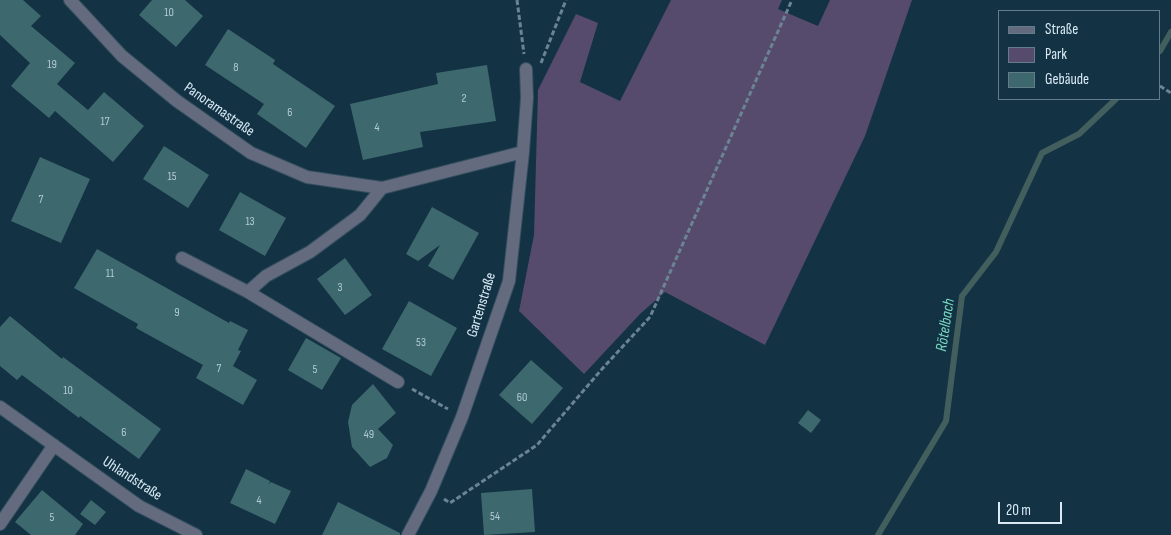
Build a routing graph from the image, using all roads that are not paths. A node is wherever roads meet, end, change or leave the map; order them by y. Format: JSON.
{"nodes":[{"id":1,"x":70,"y":0,"type":"edge"},
{"id":2,"x":532,"y":70,"type":"road end"},
{"id":3,"x":523,"y":152,"type":"junction"},
{"id":4,"x":382,"y":188,"type":"junction"},
{"id":5,"x":182,"y":258,"type":"dead end"},
{"id":6,"x":248,"y":292,"type":"junction"},
{"id":7,"x":398,"y":382,"type":"road end"},
{"id":8,"x":0,"y":407,"type":"edge"},
{"id":9,"x":54,"y":445,"type":"junction"},
{"id":10,"x":0,"y":524,"type":"edge"},
{"id":11,"x":196,"y":535,"type":"edge"},
{"id":12,"x":408,"y":535,"type":"edge"}],
"edges":[{"from":1,"to":4,"type":"street","name":"Panoramastraße"},
{"from":2,"to":3,"type":"street","name":"Gartenstraße"},
{"from":3,"to":4,"type":"street","name":"Panoramastraße"},
{"from":3,"to":12,"type":"street","name":"Gartenstraße"},
{"from":4,"to":6,"type":"street"},
{"from":5,"to":6,"type":"street"},
{"from":6,"to":7,"type":"street"},
{"from":8,"to":9,"type":"street","name":"Uhlandstraße"},
{"from":9,"to":10,"type":"street"},
{"from":9,"to":11,"type":"street","name":"Uhlandstraße"}]}
